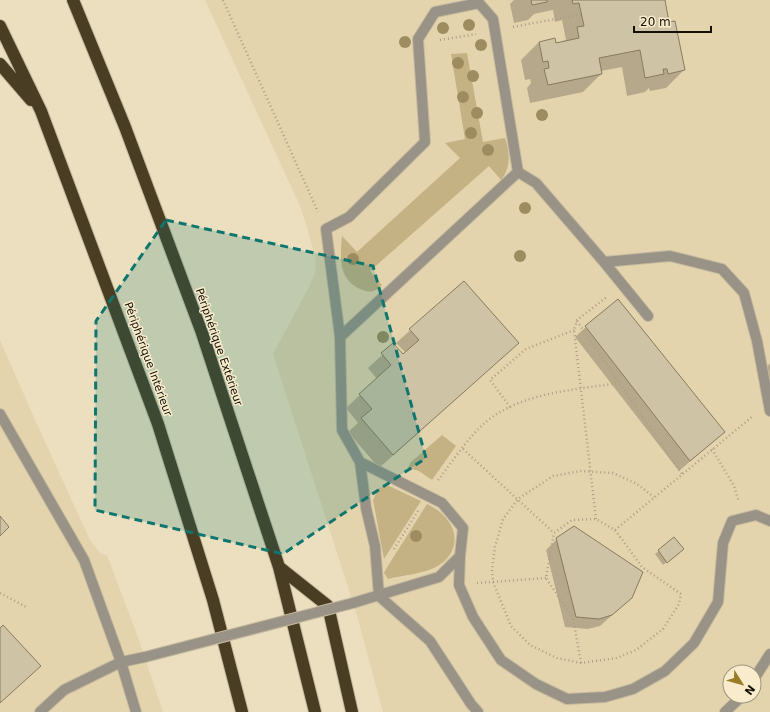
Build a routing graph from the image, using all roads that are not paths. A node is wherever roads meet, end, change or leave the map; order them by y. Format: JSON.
{"nodes":[{"id":1,"x":72,"y":0,"type":"edge"},
{"id":2,"x":479,"y":2,"type":"edge"},
{"id":3,"x":0,"y":26,"type":"edge"},
{"id":4,"x":0,"y":64,"type":"edge"},
{"id":5,"x":41,"y":111,"type":"junction"},
{"id":6,"x":518,"y":172,"type":"junction"},
{"id":7,"x":604,"y":262,"type":"junction"},
{"id":8,"x":648,"y":316,"type":"dead end"},
{"id":9,"x":340,"y":337,"type":"junction"},
{"id":10,"x":769,"y":407,"type":"edge"},
{"id":11,"x":0,"y":414,"type":"edge"},
{"id":12,"x":360,"y":462,"type":"junction"},
{"id":13,"x":770,"y":521,"type":"edge"},
{"id":14,"x":460,"y":556,"type":"junction"},
{"id":15,"x":279,"y":567,"type":"junction"},
{"id":16,"x":379,"y":596,"type":"junction"},
{"id":17,"x":770,"y":654,"type":"edge"},
{"id":18,"x":121,"y":662,"type":"junction"},
{"id":19,"x":762,"y":668,"type":"edge"},
{"id":20,"x":733,"y":704,"type":"edge"},
{"id":21,"x":40,"y":712,"type":"edge"},
{"id":22,"x":136,"y":712,"type":"edge"},
{"id":23,"x":242,"y":712,"type":"edge"},
{"id":24,"x":315,"y":712,"type":"edge"},
{"id":25,"x":352,"y":712,"type":"edge"},
{"id":26,"x":478,"y":712,"type":"edge"},
{"id":27,"x":724,"y":712,"type":"edge"}],
"edges":[{"from":1,"to":15,"type":"highway","name":"Périphérique Extérieur"},
{"from":2,"to":6,"type":"lane"},
{"from":2,"to":9,"type":"lane"},
{"from":3,"to":5,"type":"highway","name":"Périphérique Intérieur"},
{"from":4,"to":5,"type":"highway"},
{"from":5,"to":23,"type":"highway","name":"Périphérique Intérieur"},
{"from":6,"to":7,"type":"lane"},
{"from":6,"to":9,"type":"lane"},
{"from":7,"to":8,"type":"lane"},
{"from":7,"to":10,"type":"lane"},
{"from":9,"to":12,"type":"lane"},
{"from":11,"to":18,"type":"lane"},
{"from":12,"to":14,"type":"lane"},
{"from":12,"to":16,"type":"lane"},
{"from":13,"to":14,"type":"lane"},
{"from":14,"to":16,"type":"lane"},
{"from":15,"to":24,"type":"highway","name":"Périphérique Extérieur"},
{"from":15,"to":25,"type":"highway"},
{"from":16,"to":18,"type":"lane","bridge":true},
{"from":16,"to":26,"type":"lane"},
{"from":17,"to":19,"type":"lane"},
{"from":18,"to":21,"type":"lane"},
{"from":18,"to":22,"type":"lane"},
{"from":20,"to":27,"type":"lane"}]}
